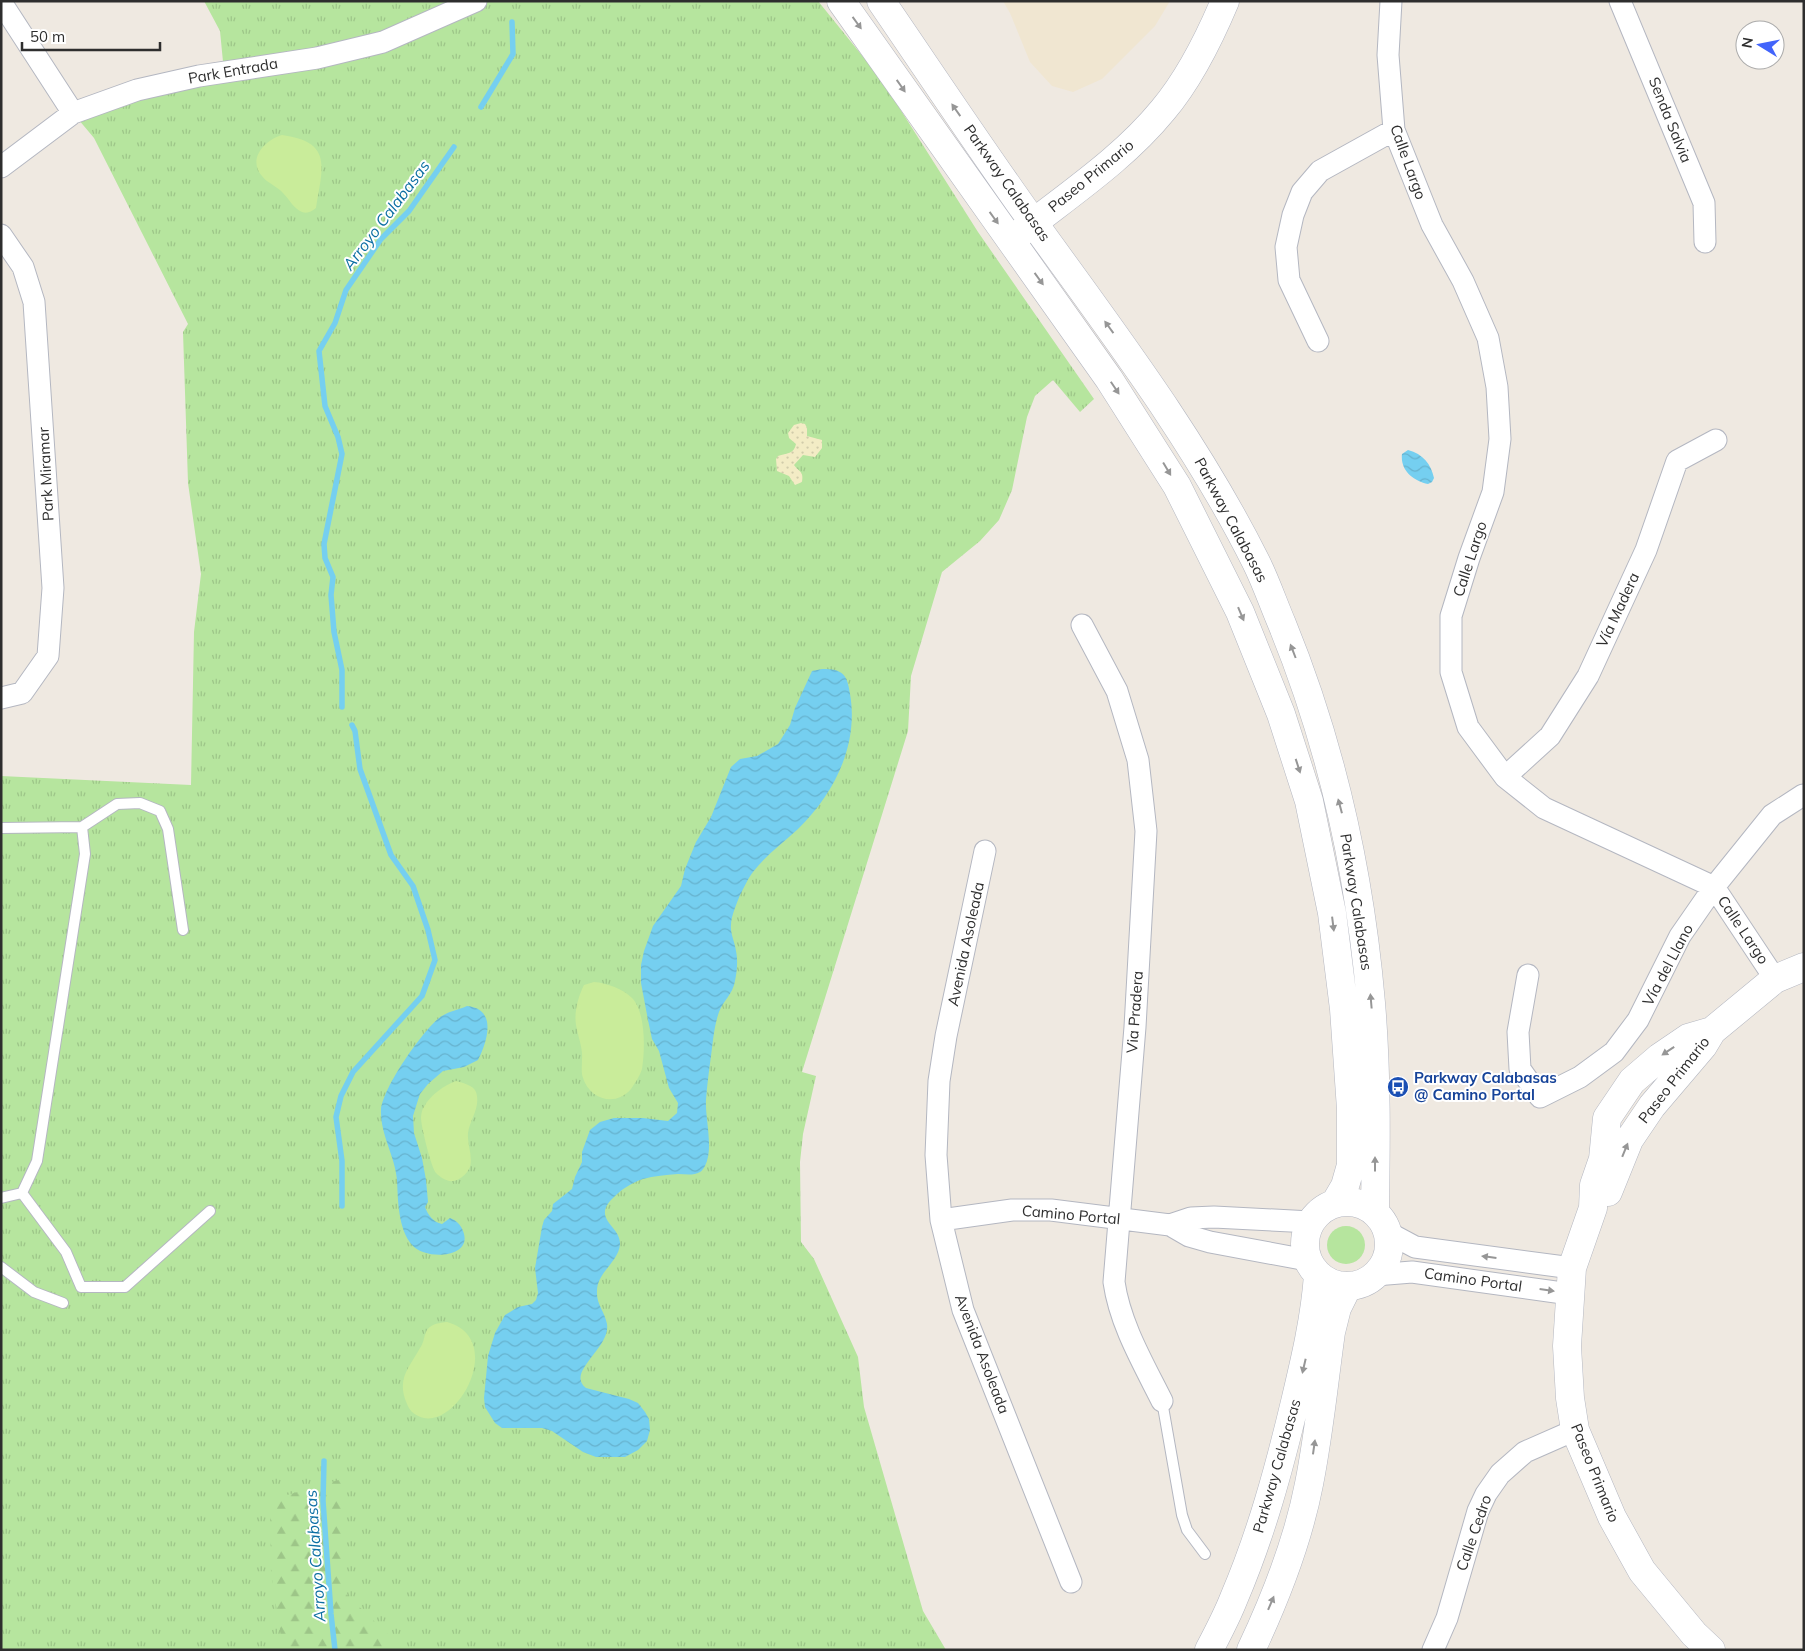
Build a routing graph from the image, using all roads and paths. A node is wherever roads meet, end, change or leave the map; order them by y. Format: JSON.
{"nodes":[{"id":1,"x":476,"y":1,"type":"edge"},
{"id":2,"x":841,"y":1,"type":"edge"},
{"id":3,"x":881,"y":1,"type":"edge"},
{"id":4,"x":1225,"y":1,"type":"edge"},
{"id":5,"x":1391,"y":1,"type":"edge"},
{"id":6,"x":1620,"y":1,"type":"edge"},
{"id":7,"x":1,"y":2,"type":"edge"},
{"id":8,"x":73,"y":113,"type":"junction"},
{"id":9,"x":1394,"y":130,"type":"junction"},
{"id":10,"x":1,"y":167,"type":"edge"},
{"id":11,"x":1033,"y":222,"type":"junction"},
{"id":12,"x":1,"y":235,"type":"edge"},
{"id":13,"x":1010,"y":240,"type":"junction"},
{"id":14,"x":1705,"y":242,"type":"dead end"},
{"id":15,"x":1318,"y":341,"type":"dead end"},
{"id":16,"x":1716,"y":440,"type":"dead end"},
{"id":17,"x":1082,"y":625,"type":"dead end"},
{"id":18,"x":1,"y":698,"type":"edge"},
{"id":19,"x":1505,"y":777,"type":"junction"},
{"id":20,"x":1803,"y":795,"type":"edge"},
{"id":21,"x":82,"y":827,"type":"junction"},
{"id":22,"x":1,"y":828,"type":"edge"},
{"id":23,"x":985,"y":851,"type":"dead end"},
{"id":24,"x":1714,"y":887,"type":"junction"},
{"id":25,"x":183,"y":930,"type":"dead end"},
{"id":26,"x":1804,"y":967,"type":"edge"},
{"id":27,"x":1528,"y":975,"type":"dead end"},
{"id":28,"x":1775,"y":979,"type":"junction"},
{"id":29,"x":22,"y":1193,"type":"junction"},
{"id":30,"x":1,"y":1198,"type":"edge"},
{"id":31,"x":1336,"y":1203,"type":"junction"},
{"id":32,"x":210,"y":1211,"type":"dead end"},
{"id":33,"x":1243,"y":1218,"type":"junction"},
{"id":34,"x":1119,"y":1219,"type":"junction"},
{"id":35,"x":941,"y":1220,"type":"junction"},
{"id":36,"x":1311,"y":1222,"type":"junction"},
{"id":37,"x":1381,"y":1222,"type":"junction"},
{"id":38,"x":1170,"y":1225,"type":"junction"},
{"id":39,"x":1241,"y":1248,"type":"junction"},
{"id":40,"x":1,"y":1267,"type":"edge"},
{"id":41,"x":1313,"y":1268,"type":"junction"},
{"id":42,"x":1375,"y":1275,"type":"junction"},
{"id":43,"x":1571,"y":1281,"type":"junction"},
{"id":44,"x":1348,"y":1286,"type":"junction"},
{"id":45,"x":63,"y":1303,"type":"dead end"},
{"id":46,"x":1162,"y":1401,"type":"joint"},
{"id":47,"x":1575,"y":1430,"type":"junction"},
{"id":48,"x":1205,"y":1554,"type":"dead end"},
{"id":49,"x":1071,"y":1582,"type":"dead end"},
{"id":50,"x":1209,"y":1650,"type":"edge"},
{"id":51,"x":1251,"y":1650,"type":"edge"},
{"id":52,"x":1433,"y":1650,"type":"edge"},
{"id":53,"x":1711,"y":1650,"type":"edge"}],
"edges":[{"from":1,"to":8,"type":"street","name":"Park Entrada"},
{"from":2,"to":13,"type":"street","name":"Parkway Calabasas","one_way":true},
{"from":11,"to":3,"type":"street","name":"Parkway Calabasas","one_way":true},
{"from":4,"to":11,"type":"street","name":"Paseo Primario"},
{"from":5,"to":9,"type":"street","name":"Calle Largo"},
{"from":6,"to":14,"type":"street","name":"Senda Salvia"},
{"from":7,"to":8,"type":"street"},
{"from":8,"to":10,"type":"street","name":"Park Entrada"},
{"from":9,"to":15,"type":"street"},
{"from":9,"to":19,"type":"street","name":"Calle Largo"},
{"from":11,"to":13,"type":"street","name":"Paseo Primario"},
{"from":37,"to":11,"type":"street","name":"Parkway Calabasas","one_way":true},
{"from":12,"to":18,"type":"street","name":"Park Miramar"},
{"from":13,"to":31,"type":"street","name":"Parkway Calabasas","one_way":true},
{"from":16,"to":19,"type":"street","name":"Vía Madera"},
{"from":17,"to":34,"type":"street","name":"Via Pradera"},
{"from":19,"to":24,"type":"street","name":"Calle Largo"},
{"from":20,"to":24,"type":"street","name":"Vía del Llano"},
{"from":21,"to":22,"type":"lane"},
{"from":21,"to":25,"type":"lane"},
{"from":21,"to":29,"type":"lane"},
{"from":23,"to":35,"type":"street","name":"Avenida Asoleada"},
{"from":24,"to":27,"type":"street","name":"Vía del Llano"},
{"from":24,"to":28,"type":"street","name":"Calle Largo"},
{"from":26,"to":28,"type":"street","name":"Paseo Primario"},
{"from":28,"to":43,"type":"street","name":"Paseo Primario"},
{"from":29,"to":30,"type":"lane"},
{"from":29,"to":32,"type":"lane"},
{"from":31,"to":36,"type":"street"},
{"from":31,"to":37,"type":"street"},
{"from":33,"to":36,"type":"street","name":"Camino Portal"},
{"from":33,"to":38,"type":"street","name":"Camino Portal"},
{"from":33,"to":39,"type":"street"},
{"from":34,"to":35,"type":"street","name":"Camino Portal"},
{"from":34,"to":38,"type":"street","name":"Camino Portal"},
{"from":34,"to":46,"type":"street","name":"Via Pradera"},
{"from":35,"to":49,"type":"street","name":"Avenida Asoleada"},
{"from":36,"to":41,"type":"street"},
{"from":37,"to":42,"type":"street"},
{"from":43,"to":37,"type":"street","name":"Camino Portal","one_way":true},
{"from":38,"to":39,"type":"street","name":"Camino Portal"},
{"from":39,"to":41,"type":"street","name":"Camino Portal"},
{"from":40,"to":45,"type":"lane"},
{"from":41,"to":44,"type":"street"},
{"from":41,"to":50,"type":"street","name":"Parkway Calabasas","one_way":true},
{"from":42,"to":43,"type":"street","name":"Camino Portal","one_way":true},
{"from":42,"to":44,"type":"street"},
{"from":43,"to":47,"type":"street","name":"Paseo Primario"},
{"from":51,"to":44,"type":"street","name":"Parkway Calabasas","one_way":true},
{"from":46,"to":48,"type":"lane"},
{"from":47,"to":52,"type":"street","name":"Calle Cedro"},
{"from":47,"to":53,"type":"street","name":"Paseo Primario"}]}
